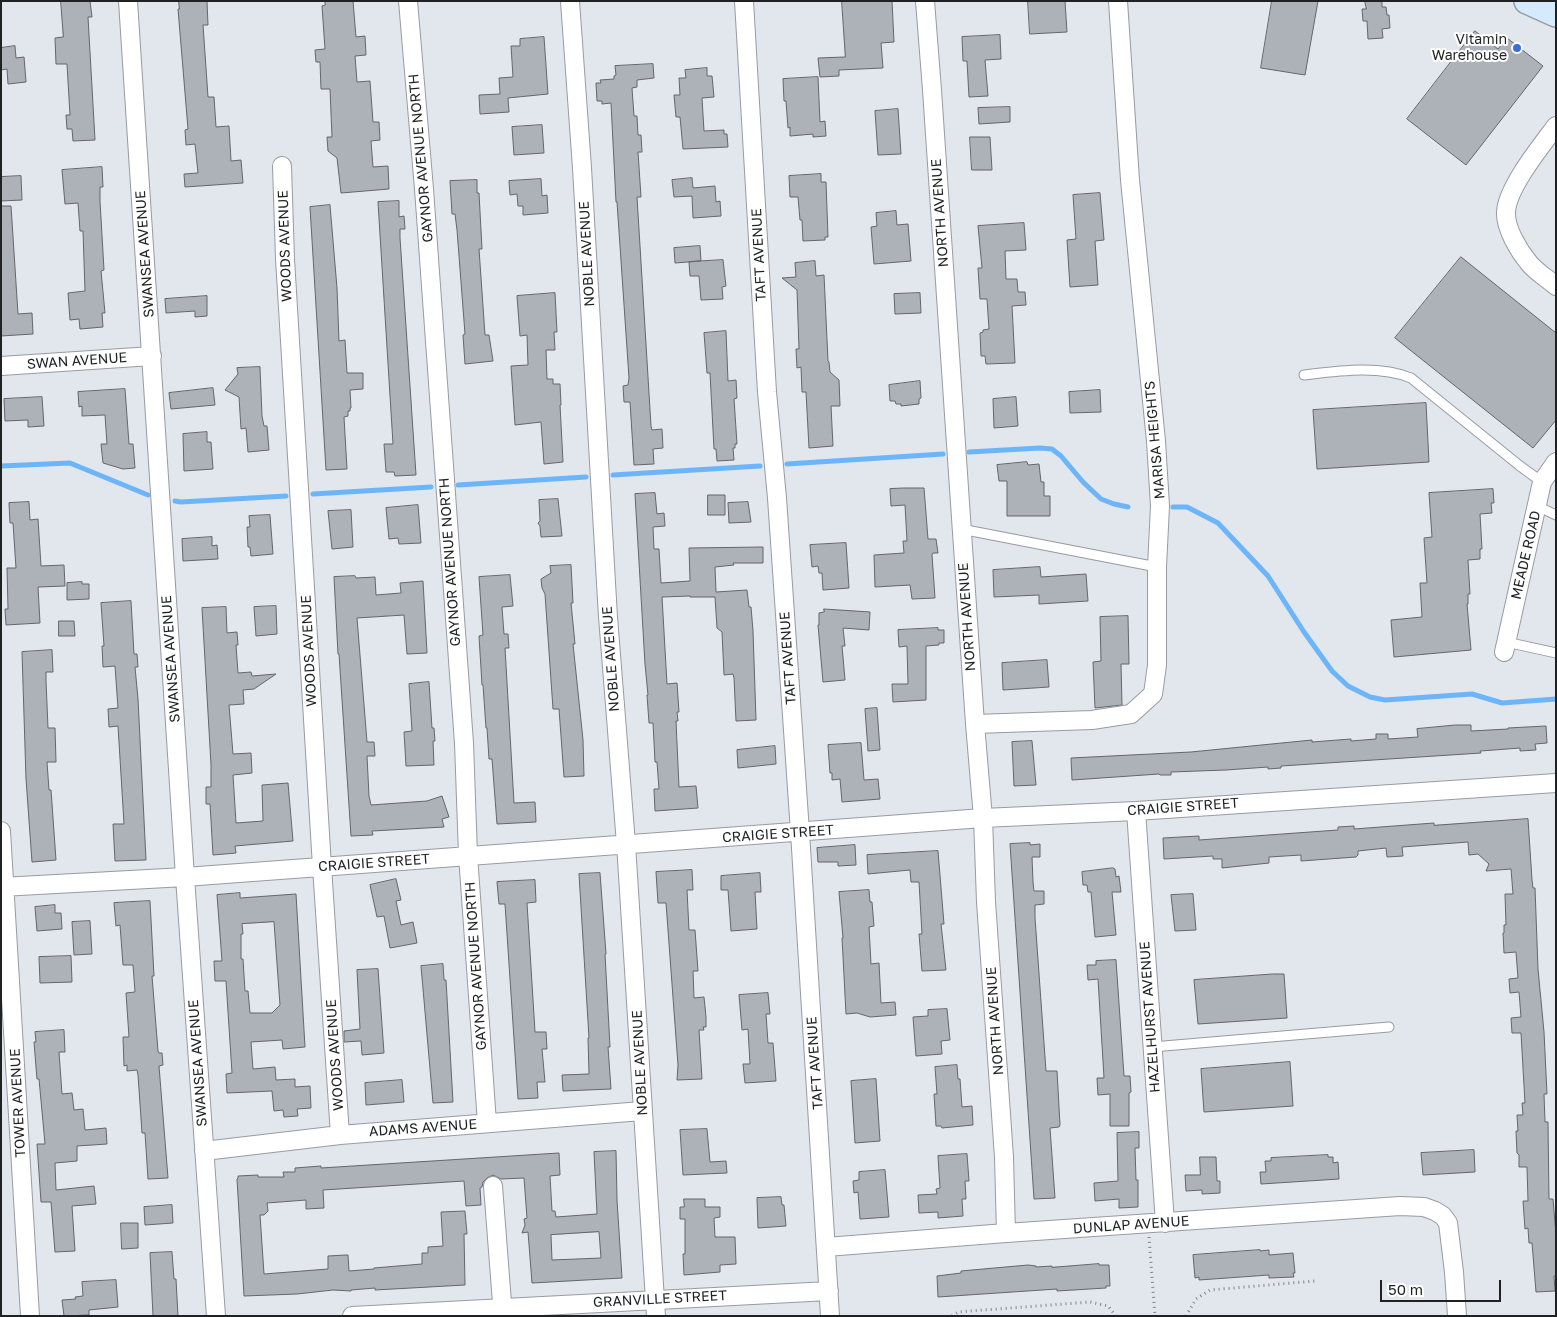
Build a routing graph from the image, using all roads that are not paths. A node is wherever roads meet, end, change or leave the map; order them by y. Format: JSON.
{"nodes":[{"id":1,"x":128,"y":1,"type":"edge"},
{"id":2,"x":408,"y":1,"type":"edge"},
{"id":3,"x":570,"y":1,"type":"edge"},
{"id":4,"x":744,"y":1,"type":"edge"},
{"id":5,"x":925,"y":1,"type":"edge"},
{"id":6,"x":1118,"y":1,"type":"edge"},
{"id":7,"x":1527,"y":1,"type":"edge"},
{"id":8,"x":1556,"y":14,"type":"edge"},
{"id":9,"x":1556,"y":126,"type":"edge"},
{"id":10,"x":282,"y":166,"type":"dead end"},
{"id":11,"x":1556,"y":286,"type":"edge"},
{"id":12,"x":152,"y":356,"type":"junction"},
{"id":13,"x":1,"y":366,"type":"edge"},
{"id":14,"x":1304,"y":374,"type":"dead end"},
{"id":15,"x":1556,"y":462,"type":"edge"},
{"id":16,"x":1542,"y":482,"type":"junction"},
{"id":17,"x":1537,"y":506,"type":"junction"},
{"id":18,"x":1556,"y":515,"type":"edge"},
{"id":19,"x":961,"y":529,"type":"junction"},
{"id":20,"x":1157,"y":567,"type":"junction"},
{"id":21,"x":1505,"y":647,"type":"joint"},
{"id":22,"x":1556,"y":652,"type":"edge"},
{"id":23,"x":975,"y":724,"type":"junction"},
{"id":24,"x":1556,"y":783,"type":"edge"},
{"id":25,"x":1136,"y":811,"type":"junction"},
{"id":26,"x":983,"y":818,"type":"junction"},
{"id":27,"x":1,"y":831,"type":"edge"},
{"id":28,"x":800,"y":832,"type":"junction"},
{"id":29,"x":626,"y":844,"type":"junction"},
{"id":30,"x":468,"y":855,"type":"junction"},
{"id":31,"x":322,"y":866,"type":"junction"},
{"id":32,"x":185,"y":876,"type":"junction"},
{"id":33,"x":3,"y":887,"type":"edge"},
{"id":34,"x":1389,"y":1027,"type":"dead end"},
{"id":35,"x":1152,"y":1047,"type":"junction"},
{"id":36,"x":642,"y":1111,"type":"junction"},
{"id":37,"x":488,"y":1123,"type":"junction"},
{"id":38,"x":340,"y":1134,"type":"junction"},
{"id":39,"x":204,"y":1151,"type":"junction"},
{"id":40,"x":493,"y":1186,"type":"dead end"},
{"id":41,"x":1156,"y":1224,"type":"junction"},
{"id":42,"x":1006,"y":1233,"type":"junction"},
{"id":43,"x":826,"y":1247,"type":"junction"},
{"id":44,"x":829,"y":1291,"type":"junction"},
{"id":45,"x":655,"y":1307,"type":"edge"},
{"id":46,"x":503,"y":1312,"type":"edge"},
{"id":47,"x":30,"y":1316,"type":"edge"},
{"id":48,"x":216,"y":1316,"type":"edge"},
{"id":49,"x":352,"y":1316,"type":"edge"},
{"id":50,"x":830,"y":1316,"type":"edge"},
{"id":51,"x":1457,"y":1316,"type":"edge"}],
"edges":[{"from":1,"to":12,"type":"street","name":"SWANSEA AVENUE"},
{"from":2,"to":30,"type":"street","name":"GAYNOR AVENUE NORTH"},
{"from":3,"to":29,"type":"street","name":"NOBLE AVENUE"},
{"from":4,"to":28,"type":"street","name":"TAFT AVENUE"},
{"from":5,"to":19,"type":"street","name":"NORTH AVENUE"},
{"from":6,"to":20,"type":"street","name":"MARISA HEIGHTS"},
{"from":7,"to":8,"type":"main road"},
{"from":9,"to":11,"type":"street"},
{"from":10,"to":31,"type":"street","name":"WOODS AVENUE"},
{"from":12,"to":13,"type":"street","name":"SWAN AVENUE"},
{"from":12,"to":32,"type":"street","name":"SWANSEA AVENUE"},
{"from":14,"to":16,"type":"lane"},
{"from":15,"to":16,"type":"street","name":"MEADE ROAD"},
{"from":16,"to":17,"type":"street","name":"MEADE ROAD"},
{"from":17,"to":18,"type":"lane"},
{"from":17,"to":21,"type":"street","name":"MEADE ROAD"},
{"from":19,"to":20,"type":"lane"},
{"from":19,"to":23,"type":"street","name":"NORTH AVENUE"},
{"from":20,"to":23,"type":"street","name":"MARISA HEIGHTS"},
{"from":21,"to":22,"type":"lane"},
{"from":23,"to":26,"type":"street","name":"NORTH AVENUE"},
{"from":24,"to":25,"type":"street","name":"CRAIGIE STREET"},
{"from":25,"to":26,"type":"street","name":"CRAIGIE STREET"},
{"from":25,"to":35,"type":"street","name":"HAZELHURST AVENUE"},
{"from":26,"to":28,"type":"street","name":"CRAIGIE STREET"},
{"from":26,"to":42,"type":"street","name":"NORTH AVENUE"},
{"from":27,"to":33,"type":"street","name":"TOWER AVENUE"},
{"from":28,"to":29,"type":"street","name":"CRAIGIE STREET"},
{"from":28,"to":43,"type":"street","name":"TAFT AVENUE"},
{"from":29,"to":30,"type":"street","name":"CRAIGIE STREET"},
{"from":29,"to":36,"type":"street","name":"NOBLE AVENUE"},
{"from":30,"to":31,"type":"street","name":"CRAIGIE STREET"},
{"from":30,"to":37,"type":"street","name":"GAYNOR AVENUE NORTH"},
{"from":31,"to":32,"type":"street","name":"CRAIGIE STREET"},
{"from":31,"to":38,"type":"street","name":"WOODS AVENUE"},
{"from":32,"to":33,"type":"street","name":"CRAIGIE STREET"},
{"from":32,"to":39,"type":"street","name":"SWANSEA AVENUE"},
{"from":33,"to":47,"type":"street","name":"TOWER AVENUE"},
{"from":34,"to":35,"type":"lane"},
{"from":35,"to":41,"type":"street","name":"HAZELHURST AVENUE"},
{"from":36,"to":37,"type":"street","name":"ADAMS AVENUE"},
{"from":36,"to":45,"type":"street","name":"NOBLE AVENUE"},
{"from":37,"to":38,"type":"street","name":"ADAMS AVENUE"},
{"from":38,"to":39,"type":"street","name":"ADAMS AVENUE"},
{"from":39,"to":48,"type":"street","name":"SWANSEA AVENUE"},
{"from":40,"to":46,"type":"street"},
{"from":41,"to":42,"type":"street","name":"DUNLAP AVENUE"},
{"from":41,"to":51,"type":"street","name":"DUNLAP AVENUE"},
{"from":42,"to":43,"type":"street","name":"DUNLAP AVENUE"},
{"from":43,"to":44,"type":"street","name":"TAFT AVENUE"},
{"from":44,"to":45,"type":"street","name":"GRANVILLE STREET"},
{"from":44,"to":50,"type":"street","name":"TAFT AVENUE"},
{"from":45,"to":46,"type":"street","name":"GRANVILLE STREET"},
{"from":46,"to":49,"type":"street","name":"GRANVILLE STREET"}]}
